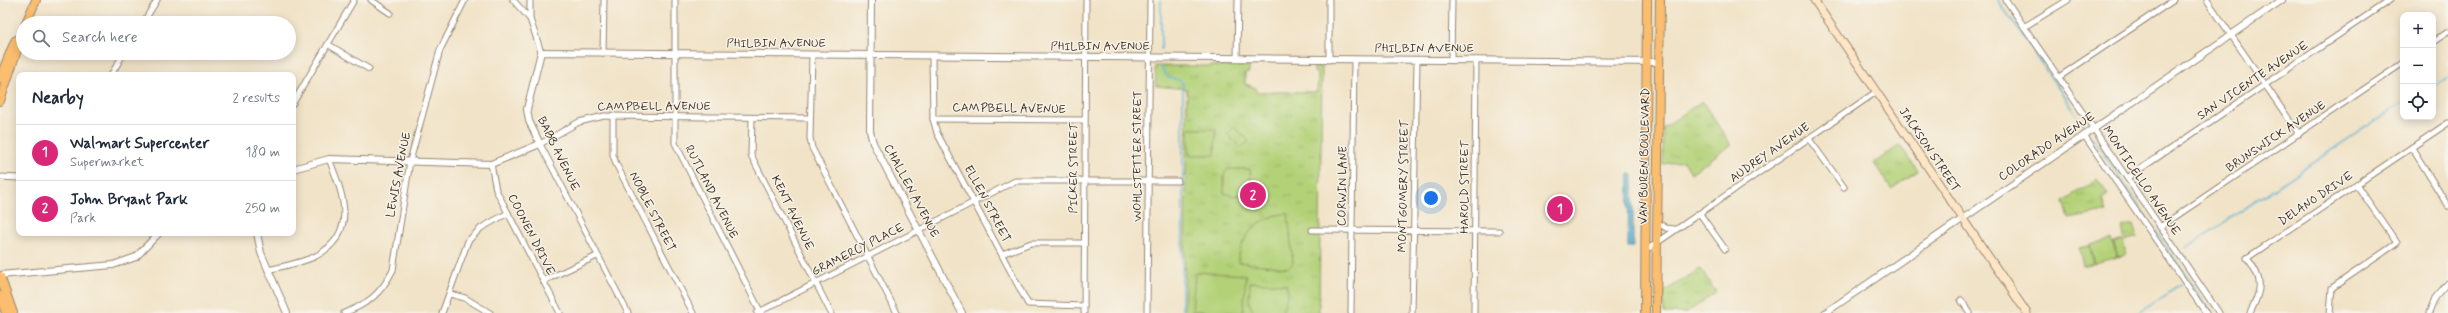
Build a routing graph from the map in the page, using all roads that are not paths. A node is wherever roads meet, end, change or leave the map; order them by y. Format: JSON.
{"nodes":[{"id":1,"x":36,"y":0,"type":"edge"},
{"id":2,"x":157,"y":0,"type":"edge"},
{"id":3,"x":354,"y":0,"type":"edge"},
{"id":4,"x":371,"y":0,"type":"edge"},
{"id":5,"x":465,"y":0,"type":"edge"},
{"id":6,"x":513,"y":0,"type":"edge"},
{"id":7,"x":530,"y":0,"type":"edge"},
{"id":8,"x":604,"y":0,"type":"edge"},
{"id":9,"x":675,"y":0,"type":"edge"},
{"id":10,"x":871,"y":0,"type":"edge"},
{"id":11,"x":1086,"y":0,"type":"edge"},
{"id":12,"x":1150,"y":0,"type":"edge"},
{"id":13,"x":1238,"y":0,"type":"edge"},
{"id":14,"x":1329,"y":0,"type":"edge"},
{"id":15,"x":1452,"y":0,"type":"edge"},
{"id":16,"x":1647,"y":0,"type":"edge"},
{"id":17,"x":1660,"y":0,"type":"edge"},
{"id":18,"x":1814,"y":0,"type":"edge"},
{"id":19,"x":2006,"y":0,"type":"edge"},
{"id":20,"x":2068,"y":0,"type":"edge"},
{"id":21,"x":2174,"y":0,"type":"edge"},
{"id":22,"x":2207,"y":0,"type":"edge"},
{"id":23,"x":2282,"y":0,"type":"edge"},
{"id":24,"x":2390,"y":0,"type":"edge"},
{"id":25,"x":390,"y":13,"type":"dead end"},
{"id":26,"x":29,"y":16,"type":"edge"},
{"id":27,"x":147,"y":16,"type":"edge"},
{"id":28,"x":530,"y":18,"type":"junction"},
{"id":29,"x":2024,"y":27,"type":"junction"},
{"id":30,"x":2448,"y":32,"type":"edge"},
{"id":31,"x":2231,"y":35,"type":"junction"},
{"id":32,"x":16,"y":40,"type":"edge"},
{"id":33,"x":2436,"y":40,"type":"edge"},
{"id":34,"x":329,"y":45,"type":"junction"},
{"id":35,"x":541,"y":52,"type":"junction"},
{"id":36,"x":603,"y":52,"type":"junction"},
{"id":37,"x":675,"y":54,"type":"junction"},
{"id":38,"x":812,"y":55,"type":"junction"},
{"id":39,"x":870,"y":55,"type":"junction"},
{"id":40,"x":932,"y":57,"type":"junction"},
{"id":41,"x":1085,"y":58,"type":"junction"},
{"id":42,"x":1149,"y":58,"type":"junction"},
{"id":43,"x":1237,"y":59,"type":"junction"},
{"id":44,"x":120,"y":60,"type":"edge"},
{"id":45,"x":1329,"y":60,"type":"junction"},
{"id":46,"x":1354,"y":60,"type":"junction"},
{"id":47,"x":1417,"y":60,"type":"junction"},
{"id":48,"x":1451,"y":60,"type":"junction"},
{"id":49,"x":1476,"y":60,"type":"junction"},
{"id":50,"x":1646,"y":62,"type":"junction"},
{"id":51,"x":1659,"y":62,"type":"junction"},
{"id":52,"x":2400,"y":65,"type":"edge"},
{"id":53,"x":368,"y":69,"type":"dead end"},
{"id":54,"x":113,"y":72,"type":"edge"},
{"id":55,"x":2,"y":76,"type":"edge"},
{"id":56,"x":2059,"y":77,"type":"junction"},
{"id":57,"x":2266,"y":84,"type":"junction"},
{"id":58,"x":1876,"y":92,"type":"junction"},
{"id":59,"x":296,"y":98,"type":"edge"},
{"id":60,"x":0,"y":101,"type":"edge"},
{"id":61,"x":613,"y":115,"type":"junction"},
{"id":62,"x":675,"y":117,"type":"junction"},
{"id":63,"x":752,"y":118,"type":"junction"},
{"id":64,"x":810,"y":118,"type":"junction"},
{"id":65,"x":933,"y":119,"type":"junction"},
{"id":66,"x":1084,"y":120,"type":"junction"},
{"id":67,"x":2448,"y":123,"type":"edge"},
{"id":68,"x":2094,"y":129,"type":"junction"},
{"id":69,"x":2299,"y":134,"type":"junction"},
{"id":70,"x":2084,"y":135,"type":"junction"},
{"id":71,"x":1809,"y":139,"type":"junction"},
{"id":72,"x":540,"y":144,"type":"junction"},
{"id":73,"x":2412,"y":148,"type":"junction"},
{"id":74,"x":329,"y":159,"type":"junction"},
{"id":75,"x":410,"y":161,"type":"junction"},
{"id":76,"x":491,"y":164,"type":"junction"},
{"id":77,"x":296,"y":168,"type":"edge"},
{"id":78,"x":0,"y":177,"type":"edge"},
{"id":79,"x":16,"y":178,"type":"edge"},
{"id":80,"x":2127,"y":178,"type":"junction"},
{"id":81,"x":1178,"y":181,"type":"dead end"},
{"id":82,"x":1084,"y":182,"type":"junction"},
{"id":83,"x":1149,"y":183,"type":"junction"},
{"id":84,"x":2356,"y":184,"type":"junction"},
{"id":85,"x":1844,"y":187,"type":"dead end"},
{"id":86,"x":975,"y":202,"type":"junction"},
{"id":87,"x":2448,"y":206,"type":"edge"},
{"id":88,"x":508,"y":213,"type":"junction"},
{"id":89,"x":1700,"y":214,"type":"junction"},
{"id":90,"x":1963,"y":219,"type":"junction"},
{"id":91,"x":1656,"y":222,"type":"junction"},
{"id":92,"x":2160,"y":227,"type":"junction"},
{"id":93,"x":1674,"y":229,"type":"junction"},
{"id":94,"x":919,"y":230,"type":"junction"},
{"id":95,"x":1312,"y":230,"type":"dead end"},
{"id":96,"x":1352,"y":230,"type":"junction"},
{"id":97,"x":1413,"y":230,"type":"junction"},
{"id":98,"x":1475,"y":230,"type":"junction"},
{"id":99,"x":1499,"y":230,"type":"dead end"},
{"id":100,"x":157,"y":236,"type":"edge"},
{"id":101,"x":258,"y":236,"type":"edge"},
{"id":102,"x":1084,"y":243,"type":"junction"},
{"id":103,"x":1656,"y":245,"type":"junction"},
{"id":104,"x":1724,"y":249,"type":"dead end"},
{"id":105,"x":1645,"y":251,"type":"junction"},
{"id":106,"x":1002,"y":254,"type":"junction"},
{"id":107,"x":597,"y":256,"type":"junction"},
{"id":108,"x":868,"y":256,"type":"junction"},
{"id":109,"x":268,"y":270,"type":"junction"},
{"id":110,"x":0,"y":276,"type":"edge"},
{"id":111,"x":543,"y":281,"type":"junction"},
{"id":112,"x":815,"y":283,"type":"junction"},
{"id":113,"x":2448,"y":283,"type":"edge"},
{"id":114,"x":450,"y":294,"type":"junction"},
{"id":115,"x":0,"y":296,"type":"edge"},
{"id":116,"x":1961,"y":300,"type":"dead end"},
{"id":117,"x":1084,"y":306,"type":"junction"},
{"id":118,"x":759,"y":312,"type":"edge"},
{"id":119,"x":6,"y":313,"type":"edge"},
{"id":120,"x":13,"y":313,"type":"edge"},
{"id":121,"x":288,"y":313,"type":"edge"},
{"id":122,"x":344,"y":313,"type":"edge"},
{"id":123,"x":442,"y":313,"type":"edge"},
{"id":124,"x":490,"y":313,"type":"edge"},
{"id":125,"x":560,"y":313,"type":"edge"},
{"id":126,"x":628,"y":313,"type":"edge"},
{"id":127,"x":693,"y":313,"type":"edge"},
{"id":128,"x":831,"y":313,"type":"edge"},
{"id":129,"x":897,"y":313,"type":"edge"},
{"id":130,"x":962,"y":313,"type":"edge"},
{"id":131,"x":1084,"y":313,"type":"edge"},
{"id":132,"x":1147,"y":313,"type":"edge"},
{"id":133,"x":1351,"y":313,"type":"edge"},
{"id":134,"x":1412,"y":313,"type":"edge"},
{"id":135,"x":1474,"y":313,"type":"edge"},
{"id":136,"x":1644,"y":313,"type":"edge"},
{"id":137,"x":1656,"y":313,"type":"edge"},
{"id":138,"x":1825,"y":313,"type":"edge"},
{"id":139,"x":1970,"y":313,"type":"edge"},
{"id":140,"x":2027,"y":313,"type":"edge"},
{"id":141,"x":2206,"y":313,"type":"edge"},
{"id":142,"x":2219,"y":313,"type":"edge"},
{"id":143,"x":2250,"y":313,"type":"edge"},
{"id":144,"x":2330,"y":313,"type":"edge"},
{"id":145,"x":2429,"y":313,"type":"edge"}],
"edges":[{"from":1,"to":26,"type":"main road"},
{"from":2,"to":27,"type":"street"},
{"from":3,"to":34,"type":"street"},
{"from":4,"to":25,"type":"street"},
{"from":5,"to":75,"type":"street","name":"LEWIS AVENUE"},
{"from":6,"to":28,"type":"street"},
{"from":7,"to":28,"type":"street"},
{"from":8,"to":36,"type":"street"},
{"from":9,"to":37,"type":"street","name":"RUTLAND AVENUE"},
{"from":10,"to":39,"type":"street","name":"CHALLEN AVENUE"},
{"from":11,"to":41,"type":"street","name":"PICKER STREET"},
{"from":12,"to":42,"type":"street","name":"WOHLSTETTER STREET"},
{"from":13,"to":43,"type":"street"},
{"from":14,"to":45,"type":"street"},
{"from":15,"to":48,"type":"street"},
{"from":16,"to":50,"type":"main road","name":"VAN BUREN BOULEVARD"},
{"from":17,"to":51,"type":"main road","name":"VAN BUREN BOULEVARD"},
{"from":18,"to":58,"type":"main road","name":"JACKSON STREET"},
{"from":19,"to":29,"type":"street","name":"MONTICELLO AVENUE"},
{"from":20,"to":29,"type":"street"},
{"from":21,"to":56,"type":"street"},
{"from":22,"to":31,"type":"street"},
{"from":23,"to":31,"type":"street","name":"COLORADO AVENUE"},
{"from":24,"to":57,"type":"street","name":"SAN VICENTE AVENUE"},
{"from":28,"to":35,"type":"street"},
{"from":29,"to":56,"type":"street","name":"MONTICELLO AVENUE"},
{"from":30,"to":33,"type":"street"},
{"from":31,"to":57,"type":"street"},
{"from":31,"to":68,"type":"street","name":"COLORADO AVENUE"},
{"from":32,"to":55,"type":"main road"},
{"from":34,"to":53,"type":"street"},
{"from":34,"to":59,"type":"street"},
{"from":35,"to":36,"type":"street","name":"PHILBIN AVENUE"},
{"from":35,"to":72,"type":"street","name":"BABB AVENUE"},
{"from":36,"to":37,"type":"street","name":"PHILBIN AVENUE"},
{"from":37,"to":38,"type":"street","name":"PHILBIN AVENUE"},
{"from":37,"to":62,"type":"street","name":"RUTLAND AVENUE"},
{"from":38,"to":39,"type":"street","name":"PHILBIN AVENUE"},
{"from":38,"to":64,"type":"street"},
{"from":39,"to":40,"type":"street","name":"PHILBIN AVENUE"},
{"from":39,"to":94,"type":"street","name":"CHALLEN AVENUE"},
{"from":40,"to":41,"type":"street","name":"PHILBIN AVENUE"},
{"from":40,"to":65,"type":"street","name":"ELLEN STREET"},
{"from":41,"to":42,"type":"street","name":"PHILBIN AVENUE"},
{"from":41,"to":66,"type":"street","name":"PICKER STREET"},
{"from":42,"to":43,"type":"street","name":"PHILBIN AVENUE"},
{"from":42,"to":83,"type":"street","name":"WOHLSTETTER STREET"},
{"from":43,"to":45,"type":"street","name":"PHILBIN AVENUE"},
{"from":44,"to":54,"type":"street"},
{"from":45,"to":46,"type":"street","name":"PHILBIN AVENUE"},
{"from":46,"to":47,"type":"street","name":"PHILBIN AVENUE"},
{"from":46,"to":96,"type":"street","name":"CORWIN LANE"},
{"from":47,"to":48,"type":"street","name":"PHILBIN AVENUE"},
{"from":47,"to":97,"type":"street","name":"MONTGOMERY STREET"},
{"from":48,"to":49,"type":"street","name":"PHILBIN AVENUE"},
{"from":49,"to":50,"type":"street","name":"PHILBIN AVENUE"},
{"from":49,"to":98,"type":"street","name":"HAROLD STREET"},
{"from":50,"to":51,"type":"street","name":"PHILBIN AVENUE"},
{"from":50,"to":105,"type":"main road","name":"VAN BUREN BOULEVARD"},
{"from":51,"to":91,"type":"main road","name":"VAN BUREN BOULEVARD"},
{"from":52,"to":69,"type":"street","name":"BRUNSWICK AVENUE"},
{"from":55,"to":60,"type":"main road"},
{"from":56,"to":68,"type":"street","name":"MONTICELLO AVENUE"},
{"from":57,"to":69,"type":"street"},
{"from":57,"to":80,"type":"street","name":"SAN VICENTE AVENUE"},
{"from":58,"to":71,"type":"street","name":"AUDREY AVENUE"},
{"from":58,"to":90,"type":"main road","name":"JACKSON STREET"},
{"from":61,"to":62,"type":"street","name":"CAMPBELL AVENUE"},
{"from":61,"to":72,"type":"street","name":"CAMPBELL AVENUE"},
{"from":61,"to":127,"type":"street","name":"NOBLE STREET"},
{"from":62,"to":63,"type":"street","name":"CAMPBELL AVENUE"},
{"from":62,"to":118,"type":"street","name":"RUTLAND AVENUE"},
{"from":63,"to":64,"type":"street","name":"CAMPBELL AVENUE"},
{"from":63,"to":112,"type":"street","name":"KENT AVENUE"},
{"from":64,"to":108,"type":"street"},
{"from":65,"to":66,"type":"street","name":"CAMPBELL AVENUE"},
{"from":65,"to":86,"type":"street","name":"ELLEN STREET"},
{"from":66,"to":82,"type":"street","name":"PICKER STREET"},
{"from":67,"to":73,"type":"street","name":"DELANO DRIVE"},
{"from":68,"to":70,"type":"street","name":"COLORADO AVENUE"},
{"from":68,"to":80,"type":"street","name":"MONTICELLO AVENUE"},
{"from":69,"to":92,"type":"street","name":"BRUNSWICK AVENUE"},
{"from":70,"to":90,"type":"street","name":"COLORADO AVENUE"},
{"from":70,"to":141,"type":"street","name":"MONTICELLO AVENUE"},
{"from":71,"to":85,"type":"street"},
{"from":71,"to":89,"type":"street","name":"AUDREY AVENUE"},
{"from":72,"to":76,"type":"street","name":"CAMPBELL AVENUE"},
{"from":72,"to":107,"type":"street","name":"BABB AVENUE"},
{"from":73,"to":84,"type":"street","name":"DELANO DRIVE"},
{"from":73,"to":87,"type":"street"},
{"from":74,"to":75,"type":"street","name":"CAMPBELL AVENUE"},
{"from":74,"to":77,"type":"street","name":"CAMPBELL AVENUE"},
{"from":74,"to":109,"type":"street"},
{"from":75,"to":76,"type":"street","name":"CAMPBELL AVENUE"},
{"from":75,"to":122,"type":"street","name":"LEWIS AVENUE"},
{"from":76,"to":88,"type":"street","name":"COONEN DRIVE"},
{"from":78,"to":79,"type":"street"},
{"from":80,"to":92,"type":"street","name":"MONTICELLO AVENUE"},
{"from":81,"to":83,"type":"street","name":"GRAMERCY PLACE"},
{"from":82,"to":83,"type":"street","name":"GRAMERCY PLACE"},
{"from":82,"to":86,"type":"street","name":"GRAMERCY PLACE"},
{"from":82,"to":102,"type":"street","name":"PICKER STREET"},
{"from":83,"to":132,"type":"street","name":"WOHLSTETTER STREET"},
{"from":84,"to":143,"type":"street","name":"DELANO DRIVE"},
{"from":84,"to":144,"type":"street"},
{"from":86,"to":94,"type":"street","name":"GRAMERCY PLACE"},
{"from":86,"to":106,"type":"street","name":"ELLEN STREET"},
{"from":88,"to":111,"type":"street","name":"COONEN DRIVE"},
{"from":88,"to":114,"type":"street"},
{"from":89,"to":93,"type":"street","name":"AUDREY AVENUE"},
{"from":89,"to":104,"type":"street"},
{"from":90,"to":138,"type":"street","name":"COLORADO AVENUE"},
{"from":90,"to":140,"type":"main road","name":"JACKSON STREET"},
{"from":91,"to":93,"type":"street"},
{"from":91,"to":103,"type":"main road","name":"VAN BUREN BOULEVARD"},
{"from":92,"to":142,"type":"street","name":"MONTICELLO AVENUE"},
{"from":93,"to":103,"type":"street","name":"AUDREY AVENUE"},
{"from":94,"to":108,"type":"street","name":"GRAMERCY PLACE"},
{"from":94,"to":130,"type":"street","name":"CHALLEN AVENUE"},
{"from":95,"to":96,"type":"street"},
{"from":96,"to":97,"type":"street"},
{"from":96,"to":133,"type":"street","name":"CORWIN LANE"},
{"from":97,"to":98,"type":"street"},
{"from":97,"to":134,"type":"street","name":"MONTGOMERY STREET"},
{"from":98,"to":99,"type":"street"},
{"from":98,"to":135,"type":"street","name":"HAROLD STREET"},
{"from":100,"to":110,"type":"street"},
{"from":101,"to":109,"type":"street"},
{"from":102,"to":106,"type":"street"},
{"from":102,"to":117,"type":"street","name":"PICKER STREET"},
{"from":103,"to":105,"type":"street","name":"AUDREY AVENUE"},
{"from":103,"to":137,"type":"main road","name":"VAN BUREN BOULEVARD"},
{"from":105,"to":136,"type":"main road","name":"VAN BUREN BOULEVARD"},
{"from":106,"to":117,"type":"street","name":"ELLEN STREET"},
{"from":107,"to":111,"type":"street"},
{"from":107,"to":126,"type":"street","name":"BABB AVENUE"},
{"from":108,"to":112,"type":"street","name":"GRAMERCY PLACE"},
{"from":108,"to":129,"type":"street"},
{"from":109,"to":121,"type":"street"},
{"from":110,"to":120,"type":"main road"},
{"from":111,"to":125,"type":"street","name":"COONEN DRIVE"},
{"from":112,"to":118,"type":"street","name":"GRAMERCY PLACE"},
{"from":112,"to":128,"type":"street","name":"KENT AVENUE"},
{"from":113,"to":145,"type":"street"},
{"from":114,"to":123,"type":"street"},
{"from":114,"to":124,"type":"street"},
{"from":115,"to":119,"type":"main road"},
{"from":116,"to":139,"type":"street"},
{"from":117,"to":131,"type":"street","name":"PICKER STREET"}]}
